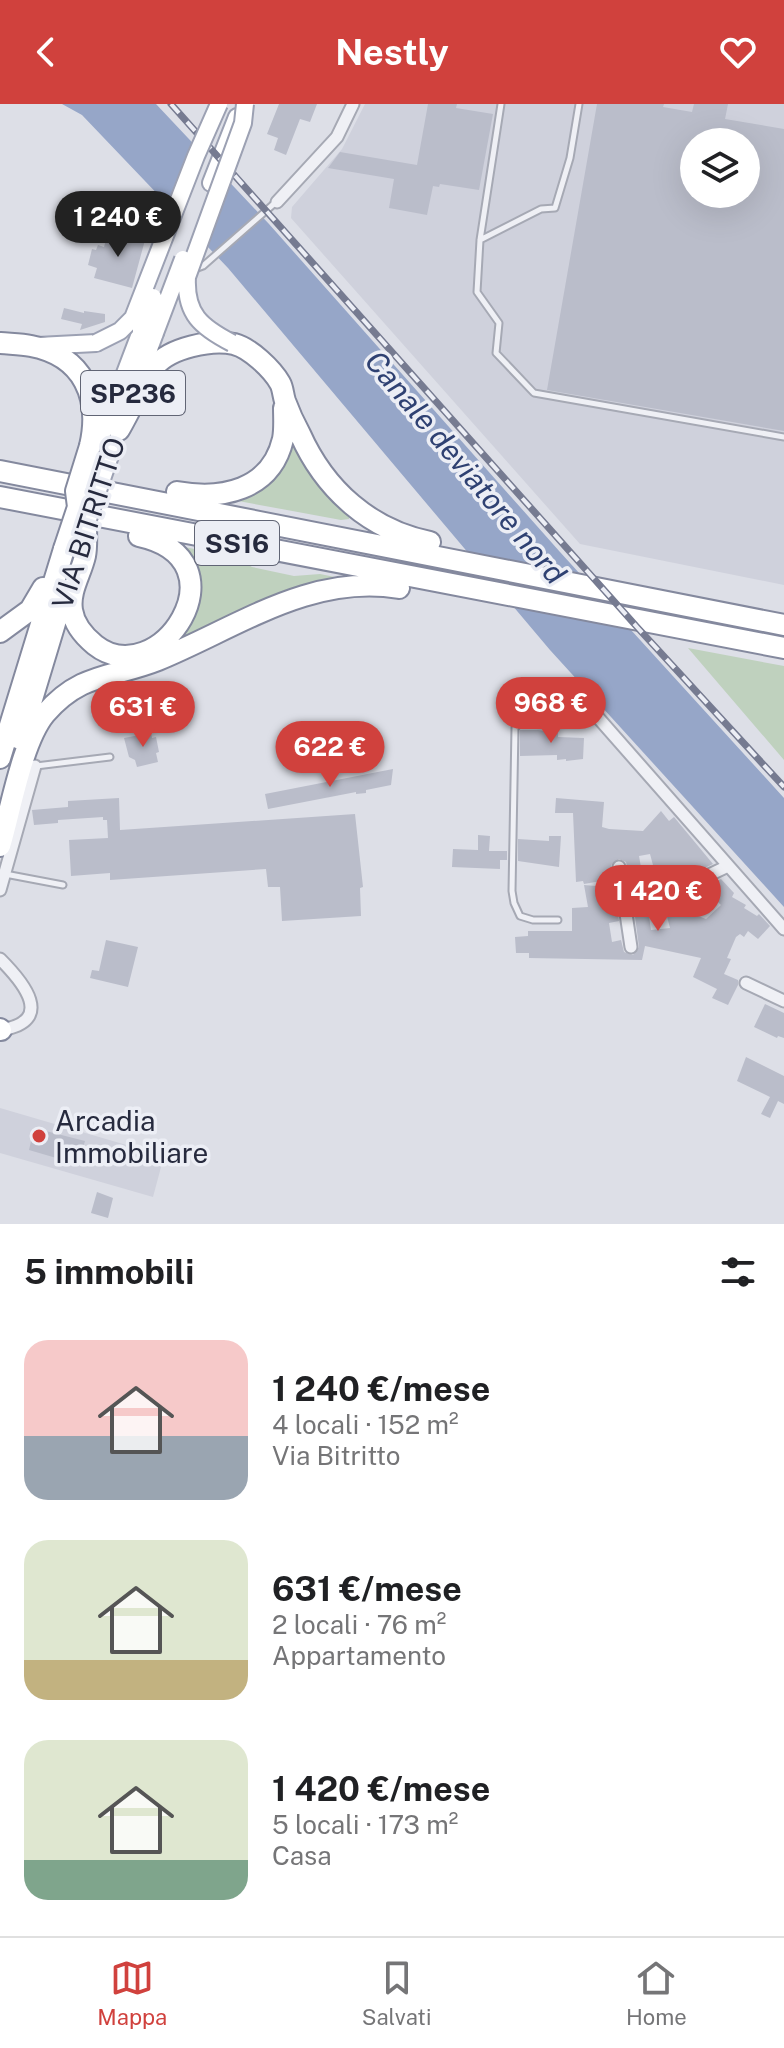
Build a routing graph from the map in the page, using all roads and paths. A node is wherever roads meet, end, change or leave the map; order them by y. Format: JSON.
{"nodes":[{"id":1,"x":222,"y":104,"type":"edge"},
{"id":2,"x":244,"y":104,"type":"edge"},
{"id":3,"x":353,"y":104,"type":"edge"},
{"id":4,"x":501,"y":104,"type":"edge"},
{"id":5,"x":579,"y":104,"type":"edge"},
{"id":6,"x":277,"y":202,"type":"joint"},
{"id":7,"x":480,"y":240,"type":"junction"},
{"id":8,"x":148,"y":262,"type":"dead end"},
{"id":9,"x":161,"y":264,"type":"dead end"},
{"id":10,"x":173,"y":266,"type":"dead end"},
{"id":11,"x":148,"y":332,"type":"junction"},
{"id":12,"x":0,"y":343,"type":"edge"},
{"id":13,"x":232,"y":343,"type":"junction"},
{"id":14,"x":33,"y":346,"type":"junction"},
{"id":15,"x":285,"y":400,"type":"junction"},
{"id":16,"x":119,"y":430,"type":"junction"},
{"id":17,"x":784,"y":437,"type":"edge"},
{"id":18,"x":99,"y":449,"type":"junction"},
{"id":19,"x":0,"y":458,"type":"edge"},
{"id":20,"x":0,"y":471,"type":"edge"},
{"id":21,"x":61,"y":483,"type":"junction"},
{"id":22,"x":122,"y":495,"type":"junction"},
{"id":23,"x":0,"y":497,"type":"edge"},
{"id":24,"x":83,"y":518,"type":"junction"},
{"id":25,"x":71,"y":551,"type":"junction"},
{"id":26,"x":460,"y":554,"type":"junction"},
{"id":27,"x":474,"y":589,"type":"junction"},
{"id":28,"x":784,"y":625,"type":"edge"},
{"id":29,"x":0,"y":632,"type":"edge"},
{"id":30,"x":784,"y":648,"type":"edge"},
{"id":31,"x":554,"y":716,"type":"joint"},
{"id":32,"x":110,"y":757,"type":"dead end"},
{"id":33,"x":0,"y":758,"type":"edge"},
{"id":34,"x":35,"y":766,"type":"joint"},
{"id":35,"x":0,"y":813,"type":"edge"},
{"id":36,"x":0,"y":846,"type":"edge"},
{"id":37,"x":728,"y":866,"type":"junction"},
{"id":38,"x":619,"y":867,"type":"dead end"},
{"id":39,"x":4,"y":874,"type":"junction"},
{"id":40,"x":63,"y":885,"type":"dead end"},
{"id":41,"x":621,"y":887,"type":"junction"},
{"id":42,"x":604,"y":889,"type":"dead end"},
{"id":43,"x":0,"y":890,"type":"edge"},
{"id":44,"x":558,"y":920,"type":"dead end"},
{"id":45,"x":784,"y":929,"type":"edge"},
{"id":46,"x":631,"y":947,"type":"dead end"},
{"id":47,"x":0,"y":959,"type":"edge"},
{"id":48,"x":746,"y":983,"type":"dead end"},
{"id":49,"x":784,"y":1001,"type":"edge"},
{"id":50,"x":0,"y":1030,"type":"edge"}],
"edges":[{"from":1,"to":11,"type":"main road","name":"VIA BITRITTO","number":"SP236","bridge":true},
{"from":1,"to":14,"type":"main road","bridge":true},
{"from":2,"to":11,"type":"main road","name":"VIA BITRITTO","number":"SP236","bridge":true},
{"from":2,"to":13,"type":"main road","bridge":true},
{"from":3,"to":6,"type":"street"},
{"from":4,"to":7,"type":"lane"},
{"from":5,"to":7,"type":"lane"},
{"from":6,"to":10,"type":"lane","bridge":true},
{"from":7,"to":17,"type":"lane"},
{"from":8,"to":9,"type":"lane","bridge":true},
{"from":11,"to":16,"type":"main road","name":"VIA BITRITTO","number":"SP236"},
{"from":11,"to":18,"type":"main road","name":"VIA BITRITTO","number":"SP236"},
{"from":12,"to":14,"type":"highway"},
{"from":13,"to":15,"type":"highway"},
{"from":13,"to":16,"type":"highway"},
{"from":14,"to":18,"type":"highway"},
{"from":15,"to":22,"type":"highway"},
{"from":15,"to":26,"type":"highway"},
{"from":16,"to":18,"type":"main road","name":"VIA BITRITTO","number":"SP236"},
{"from":18,"to":24,"type":"highway","bridge":true},
{"from":19,"to":21,"type":"highway"},
{"from":20,"to":21,"type":"highway","number":"SS16"},
{"from":21,"to":22,"type":"highway","number":"SS16"},
{"from":22,"to":26,"type":"highway","number":"SS16"},
{"from":23,"to":24,"type":"highway","number":"SS16"},
{"from":24,"to":24,"type":"highway"},
{"from":24,"to":25,"type":"highway","name":"VIA BITRITTO","bridge":true},
{"from":24,"to":27,"type":"highway","number":"SS16"},
{"from":24,"to":29,"type":"highway"},
{"from":25,"to":33,"type":"highway","name":"VIA BITRITTO"},
{"from":25,"to":35,"type":"highway","name":"VIA BITRITTO"},
{"from":26,"to":28,"type":"highway"},
{"from":27,"to":30,"type":"highway","number":"SS16"},
{"from":27,"to":36,"type":"highway"},
{"from":31,"to":37,"type":"street"},
{"from":31,"to":44,"type":"lane"},
{"from":32,"to":34,"type":"lane"},
{"from":34,"to":39,"type":"street"},
{"from":37,"to":41,"type":"street"},
{"from":37,"to":45,"type":"street"},
{"from":38,"to":41,"type":"street"},
{"from":39,"to":40,"type":"lane"},
{"from":39,"to":43,"type":"street"},
{"from":41,"to":42,"type":"street"},
{"from":41,"to":46,"type":"street"},
{"from":47,"to":50,"type":"street"},
{"from":48,"to":49,"type":"street"}]}
